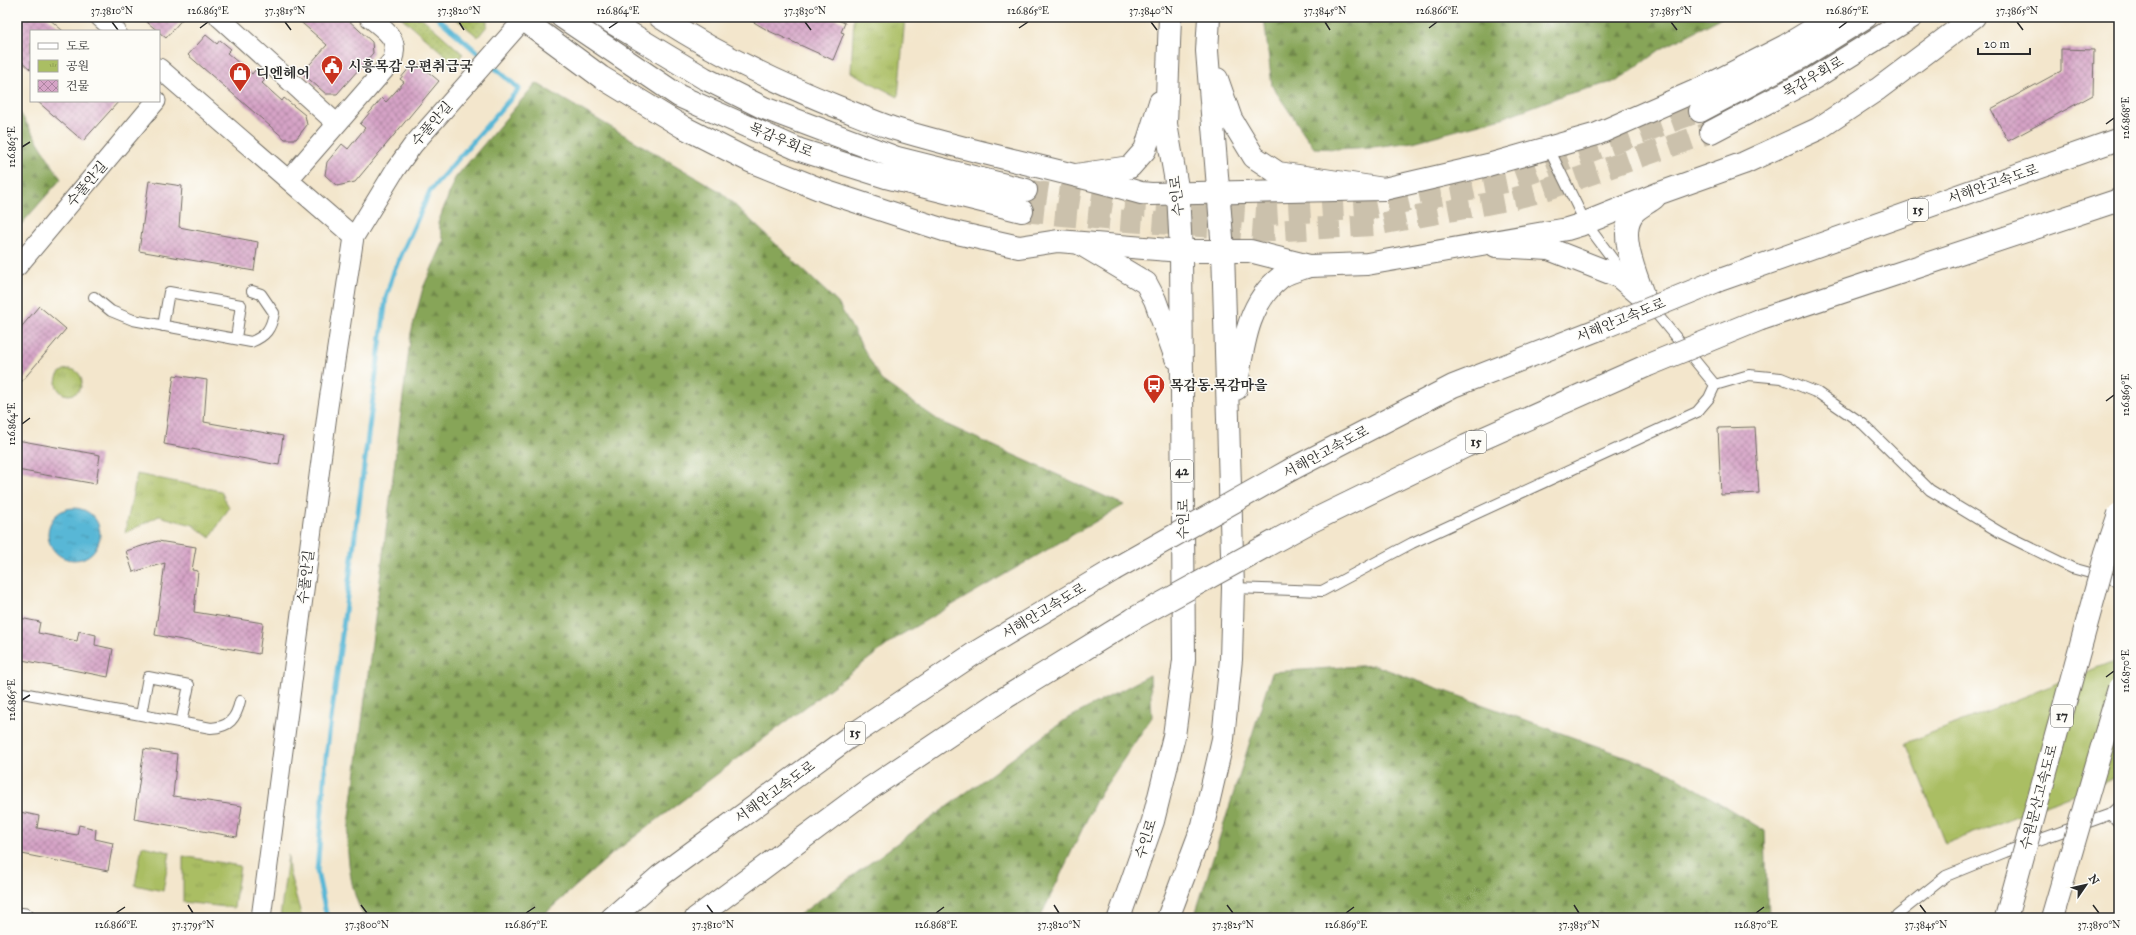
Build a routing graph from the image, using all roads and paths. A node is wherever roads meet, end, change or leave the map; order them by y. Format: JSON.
{"nodes":[{"id":1,"x":100,"y":17,"type":"edge"},
{"id":2,"x":219,"y":17,"type":"edge"},
{"id":3,"x":369,"y":17,"type":"edge"},
{"id":4,"x":562,"y":17,"type":"edge"},
{"id":5,"x":603,"y":17,"type":"edge"},
{"id":6,"x":660,"y":17,"type":"edge"},
{"id":7,"x":1170,"y":17,"type":"edge"},
{"id":8,"x":1209,"y":17,"type":"edge"},
{"id":9,"x":1833,"y":17,"type":"edge"},
{"id":10,"x":1866,"y":17,"type":"edge"},
{"id":11,"x":1912,"y":17,"type":"edge"},
{"id":12,"x":1974,"y":17,"type":"edge"},
{"id":13,"x":522,"y":19,"type":"edge"},
{"id":14,"x":115,"y":30,"type":"edge"},
{"id":15,"x":1207,"y":51,"type":"junction"},
{"id":16,"x":160,"y":69,"type":"edge"},
{"id":17,"x":174,"y":80,"type":"junction"},
{"id":18,"x":1167,"y":80,"type":"junction"},
{"id":19,"x":160,"y":97,"type":"edge"},
{"id":20,"x":155,"y":102,"type":"edge"},
{"id":21,"x":1700,"y":111,"type":"tunnel mouth"},
{"id":22,"x":336,"y":123,"type":"junction"},
{"id":23,"x":1711,"y":132,"type":"tunnel mouth"},
{"id":24,"x":2119,"y":139,"type":"edge"},
{"id":25,"x":1550,"y":149,"type":"junction"},
{"id":26,"x":1076,"y":175,"type":"junction"},
{"id":27,"x":289,"y":179,"type":"junction"},
{"id":28,"x":1384,"y":188,"type":"junction"},
{"id":29,"x":1026,"y":190,"type":"tunnel mouth"},
{"id":30,"x":1219,"y":192,"type":"junction"},
{"id":31,"x":1178,"y":193,"type":"junction"},
{"id":32,"x":1660,"y":193,"type":"junction"},
{"id":33,"x":2119,"y":200,"type":"edge"},
{"id":34,"x":2119,"y":210,"type":"edge"},
{"id":35,"x":1022,"y":211,"type":"tunnel mouth"},
{"id":36,"x":1585,"y":222,"type":"junction"},
{"id":37,"x":2036,"y":229,"type":"junction"},
{"id":38,"x":354,"y":237,"type":"junction"},
{"id":39,"x":1079,"y":243,"type":"junction"},
{"id":40,"x":1481,"y":245,"type":"junction"},
{"id":41,"x":1223,"y":250,"type":"junction"},
{"id":42,"x":1181,"y":251,"type":"junction"},
{"id":43,"x":1309,"y":266,"type":"junction"},
{"id":44,"x":17,"y":267,"type":"edge"},
{"id":45,"x":252,"y":291,"type":"dead end"},
{"id":46,"x":94,"y":297,"type":"dead end"},
{"id":47,"x":1644,"y":298,"type":"junction"},
{"id":48,"x":163,"y":326,"type":"junction"},
{"id":49,"x":236,"y":338,"type":"junction"},
{"id":50,"x":1182,"y":374,"type":"junction"},
{"id":51,"x":1715,"y":385,"type":"junction"},
{"id":52,"x":1228,"y":429,"type":"junction"},
{"id":53,"x":2119,"y":514,"type":"edge"},
{"id":54,"x":2119,"y":581,"type":"edge"},
{"id":55,"x":1233,"y":588,"type":"junction"},
{"id":56,"x":2119,"y":688,"type":"edge"},
{"id":57,"x":17,"y":692,"type":"edge"},
{"id":58,"x":240,"y":701,"type":"dead end"},
{"id":59,"x":141,"y":715,"type":"junction"},
{"id":60,"x":181,"y":723,"type":"junction"},
{"id":61,"x":2119,"y":807,"type":"edge"},
{"id":62,"x":2111,"y":814,"type":"junction"},
{"id":63,"x":2119,"y":823,"type":"edge"},
{"id":64,"x":17,"y":917,"type":"edge"},
{"id":65,"x":24,"y":918,"type":"edge"},
{"id":66,"x":261,"y":918,"type":"edge"},
{"id":67,"x":612,"y":918,"type":"edge"},
{"id":68,"x":696,"y":918,"type":"edge"},
{"id":69,"x":1119,"y":918,"type":"edge"},
{"id":70,"x":1168,"y":918,"type":"edge"},
{"id":71,"x":1896,"y":918,"type":"edge"},
{"id":72,"x":2006,"y":918,"type":"edge"},
{"id":73,"x":2052,"y":918,"type":"edge"}],
"edges":[{"from":1,"to":14,"type":"street"},
{"from":2,"to":22,"type":"street"},
{"from":3,"to":22,"type":"street"},
{"from":4,"to":35,"type":"main road","name":"목감우회로"},
{"from":5,"to":29,"type":"main road","name":"목감우회로"},
{"from":6,"to":26,"type":"main road"},
{"from":7,"to":18,"type":"main road","name":"수인로","number":"42"},
{"from":8,"to":15,"type":"main road"},
{"from":9,"to":25,"type":"main road"},
{"from":10,"to":21,"type":"main road","name":"목감우회로"},
{"from":11,"to":23,"type":"main road","name":"목감우회로"},
{"from":12,"to":32,"type":"main road"},
{"from":13,"to":38,"type":"street","name":"수풀안길"},
{"from":13,"to":39,"type":"main road"},
{"from":15,"to":28,"type":"main road"},
{"from":15,"to":30,"type":"main road"},
{"from":16,"to":17,"type":"street"},
{"from":17,"to":19,"type":"street"},
{"from":17,"to":27,"type":"street"},
{"from":18,"to":26,"type":"main road"},
{"from":18,"to":31,"type":"main road","name":"수인로","number":"42"},
{"from":20,"to":44,"type":"street","name":"수풀안길"},
{"from":22,"to":27,"type":"street"},
{"from":24,"to":67,"type":"main road","name":"서해안고속도로","number":"15","bridge":true},
{"from":25,"to":28,"type":"main road"},
{"from":25,"to":36,"type":"lane"},
{"from":26,"to":31,"type":"main road"},
{"from":27,"to":38,"type":"street"},
{"from":28,"to":30,"type":"main road"},
{"from":30,"to":31,"type":"main road"},
{"from":30,"to":41,"type":"main road"},
{"from":31,"to":42,"type":"main road","name":"수인로","number":"42"},
{"from":32,"to":36,"type":"main road"},
{"from":32,"to":47,"type":"main road"},
{"from":33,"to":37,"type":"main road","number":"15"},
{"from":34,"to":37,"type":"lane"},
{"from":36,"to":40,"type":"main road"},
{"from":36,"to":47,"type":"lane"},
{"from":37,"to":68,"type":"main road","number":"15","bridge":true},
{"from":38,"to":66,"type":"street","name":"수풀안길"},
{"from":39,"to":42,"type":"main road"},
{"from":39,"to":50,"type":"main road"},
{"from":40,"to":43,"type":"main road"},
{"from":40,"to":47,"type":"main road"},
{"from":41,"to":42,"type":"main road"},
{"from":41,"to":43,"type":"main road"},
{"from":41,"to":52,"type":"main road"},
{"from":42,"to":50,"type":"main road","name":"수인로","number":"42"},
{"from":43,"to":52,"type":"main road"},
{"from":45,"to":49,"type":"lane"},
{"from":46,"to":48,"type":"lane"},
{"from":47,"to":51,"type":"lane"},
{"from":48,"to":49,"type":"lane"},
{"from":48,"to":49,"type":"lane"},
{"from":50,"to":69,"type":"main road","name":"수인로","number":"42"},
{"from":51,"to":54,"type":"lane"},
{"from":51,"to":55,"type":"lane"},
{"from":52,"to":55,"type":"main road"},
{"from":53,"to":72,"type":"main road","name":"수원문산고속도로","number":"17","bridge":true},
{"from":55,"to":70,"type":"main road"},
{"from":56,"to":73,"type":"main road","bridge":true},
{"from":57,"to":59,"type":"lane"},
{"from":58,"to":60,"type":"lane"},
{"from":59,"to":60,"type":"lane"},
{"from":59,"to":60,"type":"lane"},
{"from":61,"to":62,"type":"lane"},
{"from":62,"to":63,"type":"lane"},
{"from":62,"to":71,"type":"lane"},
{"from":64,"to":65,"type":"street"}]}
